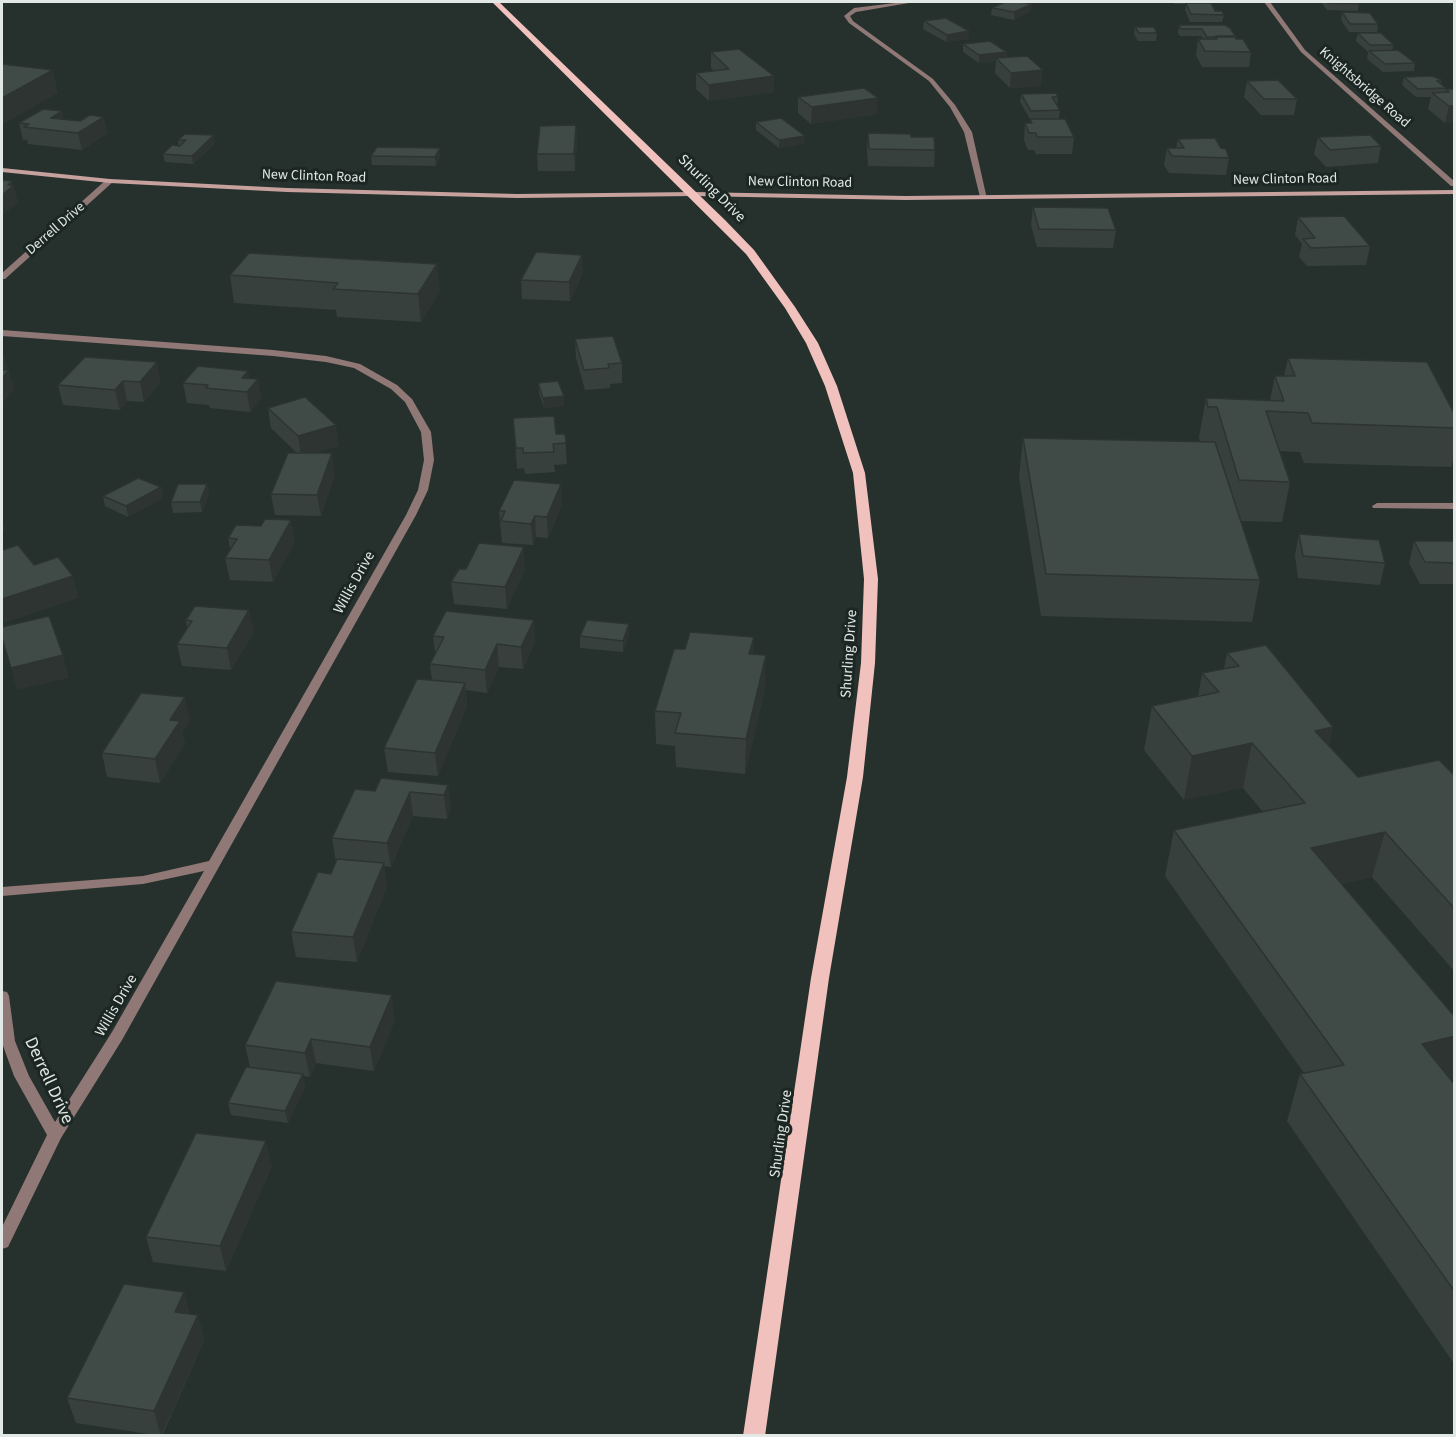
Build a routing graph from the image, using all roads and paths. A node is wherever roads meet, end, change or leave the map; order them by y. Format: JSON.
{"nodes":[{"id":1,"x":495,"y":2,"type":"edge"},
{"id":2,"x":912,"y":2,"type":"edge"},
{"id":3,"x":1267,"y":2,"type":"edge"},
{"id":4,"x":2,"y":170,"type":"edge"},
{"id":5,"x":110,"y":181,"type":"junction"},
{"id":6,"x":1455,"y":184,"type":"edge"},
{"id":7,"x":1455,"y":192,"type":"edge"},
{"id":8,"x":694,"y":194,"type":"junction"},
{"id":9,"x":984,"y":197,"type":"junction"},
{"id":10,"x":2,"y":277,"type":"edge"},
{"id":11,"x":2,"y":333,"type":"edge"},
{"id":12,"x":1377,"y":506,"type":"dead end"},
{"id":13,"x":1455,"y":506,"type":"edge"},
{"id":14,"x":214,"y":864,"type":"junction"},
{"id":15,"x":2,"y":891,"type":"edge"},
{"id":16,"x":2,"y":996,"type":"edge"},
{"id":17,"x":55,"y":1135,"type":"junction"},
{"id":18,"x":2,"y":1242,"type":"edge"},
{"id":19,"x":754,"y":1436,"type":"edge"}],
"edges":[{"from":1,"to":8,"type":"main road","name":"Shurling Drive"},
{"from":2,"to":9,"type":"street"},
{"from":3,"to":6,"type":"street","name":"Knightsbridge Road"},
{"from":4,"to":5,"type":"street","name":"New Clinton Road"},
{"from":5,"to":8,"type":"street","name":"New Clinton Road"},
{"from":5,"to":10,"type":"street","name":"Derrell Drive"},
{"from":7,"to":9,"type":"street","name":"New Clinton Road"},
{"from":8,"to":9,"type":"street","name":"New Clinton Road"},
{"from":8,"to":19,"type":"main road","name":"Shurling Drive"},
{"from":11,"to":14,"type":"street","name":"Willis Drive"},
{"from":12,"to":13,"type":"street"},
{"from":14,"to":15,"type":"street"},
{"from":14,"to":17,"type":"street","name":"Willis Drive"},
{"from":16,"to":17,"type":"street","name":"Derrell Drive"},
{"from":17,"to":18,"type":"street","name":"Derrell Drive"}]}
